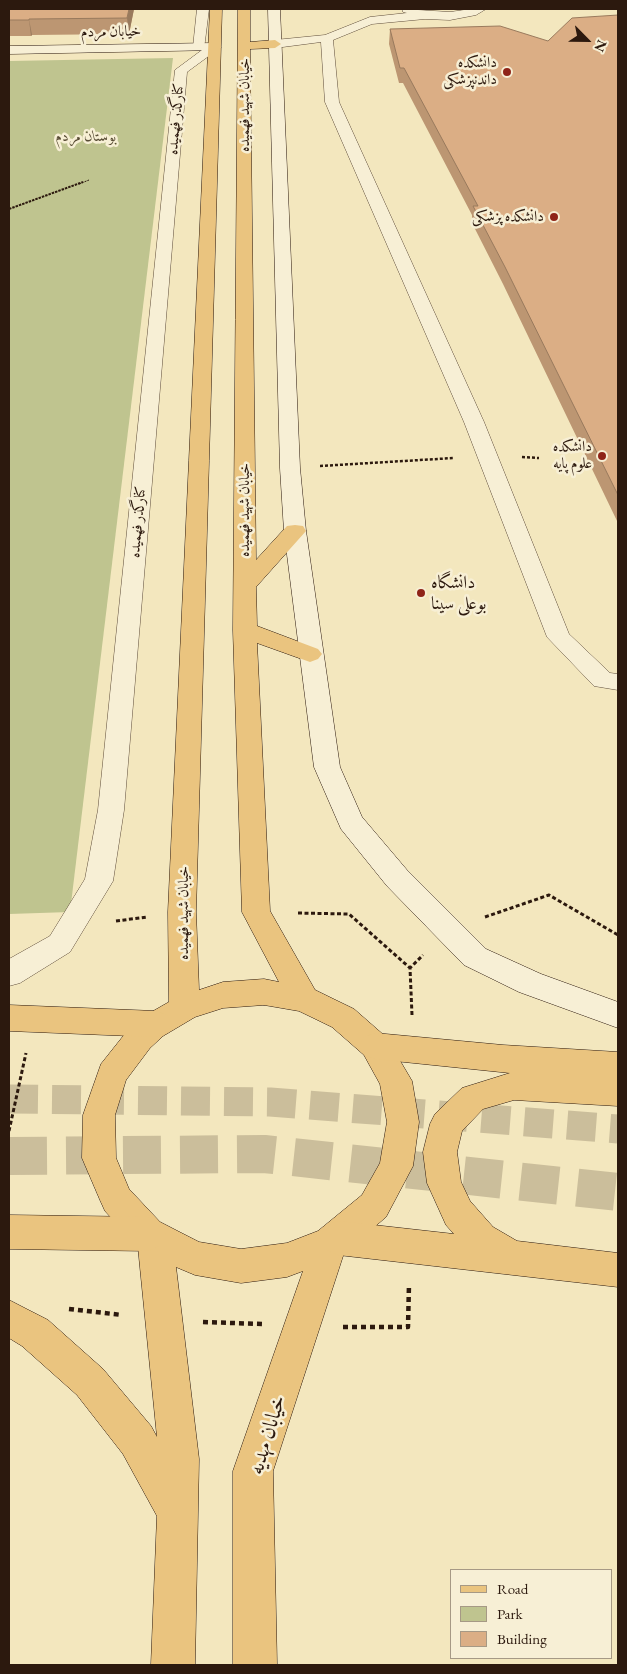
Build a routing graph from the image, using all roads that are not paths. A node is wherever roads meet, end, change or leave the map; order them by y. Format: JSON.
{"nodes":[{"id":1,"x":203,"y":9,"type":"edge"},
{"id":2,"x":216,"y":9,"type":"edge"},
{"id":3,"x":244,"y":9,"type":"edge"},
{"id":4,"x":274,"y":9,"type":"edge"},
{"id":5,"x":382,"y":9,"type":"edge"},
{"id":6,"x":403,"y":9,"type":"edge"},
{"id":7,"x":480,"y":9,"type":"edge"},
{"id":8,"x":493,"y":9,"type":"edge"},
{"id":9,"x":425,"y":15,"type":"junction"},
{"id":10,"x":281,"y":34,"type":"junction"},
{"id":11,"x":327,"y":38,"type":"junction"},
{"id":12,"x":245,"y":46,"type":"junction"},
{"id":13,"x":207,"y":47,"type":"junction"},
{"id":14,"x":9,"y":50,"type":"edge"},
{"id":15,"x":295,"y":530,"type":"junction"},
{"id":16,"x":245,"y":586,"type":"junction"},
{"id":17,"x":245,"y":630,"type":"junction"},
{"id":18,"x":310,"y":654,"type":"junction"},
{"id":19,"x":618,"y":682,"type":"edge"},
{"id":20,"x":9,"y":974,"type":"edge"},
{"id":21,"x":304,"y":999,"type":"junction"},
{"id":22,"x":184,"y":1008,"type":"junction"},
{"id":23,"x":618,"y":1015,"type":"edge"},
{"id":24,"x":9,"y":1018,"type":"edge"},
{"id":25,"x":156,"y":1024,"type":"junction"},
{"id":26,"x":375,"y":1046,"type":"junction"},
{"id":27,"x":618,"y":1066,"type":"edge"},
{"id":28,"x":618,"y":1092,"type":"edge"},
{"id":29,"x":9,"y":1232,"type":"edge"},
{"id":30,"x":151,"y":1237,"type":"junction"},
{"id":31,"x":334,"y":1240,"type":"junction"},
{"id":32,"x":512,"y":1258,"type":"junction"},
{"id":33,"x":618,"y":1270,"type":"edge"},
{"id":34,"x":9,"y":1318,"type":"edge"},
{"id":35,"x":177,"y":1512,"type":"junction"},
{"id":36,"x":173,"y":1665,"type":"edge"},
{"id":37,"x":254,"y":1665,"type":"edge"}],
"edges":[{"from":1,"to":13,"type":"street"},
{"from":2,"to":13,"type":"main road","name":"خیابان شهید فهمیده"},
{"from":3,"to":12,"type":"main road","name":"خیابان شهید فهمیده"},
{"from":4,"to":10,"type":"street"},
{"from":5,"to":10,"type":"street"},
{"from":6,"to":9,"type":"street"},
{"from":7,"to":8,"type":"street"},
{"from":7,"to":9,"type":"street"},
{"from":9,"to":11,"type":"street"},
{"from":10,"to":11,"type":"street"},
{"from":10,"to":12,"type":"main road"},
{"from":10,"to":15,"type":"street"},
{"from":11,"to":19,"type":"street"},
{"from":12,"to":16,"type":"main road","name":"خیابان شهید فهمیده"},
{"from":13,"to":14,"type":"street","name":"خیابان مردم"},
{"from":13,"to":20,"type":"street","name":"کنارگذر فهمیده"},
{"from":13,"to":22,"type":"main road","name":"خیابان شهید فهمیده"},
{"from":15,"to":16,"type":"main road"},
{"from":15,"to":18,"type":"street"},
{"from":16,"to":17,"type":"main road","name":"خیابان شهید فهمیده"},
{"from":17,"to":18,"type":"main road"},
{"from":17,"to":21,"type":"main road","name":"خیابان شهید فهمیده"},
{"from":18,"to":23,"type":"street"},
{"from":21,"to":22,"type":"main road"},
{"from":21,"to":26,"type":"main road"},
{"from":22,"to":25,"type":"main road"},
{"from":24,"to":25,"type":"main road"},
{"from":25,"to":30,"type":"main road"},
{"from":26,"to":27,"type":"main road"},
{"from":26,"to":31,"type":"main road"},
{"from":28,"to":32,"type":"main road"},
{"from":29,"to":30,"type":"main road"},
{"from":30,"to":31,"type":"main road"},
{"from":30,"to":35,"type":"main road"},
{"from":31,"to":32,"type":"main road"},
{"from":31,"to":37,"type":"main road","name":"خیابان مهدیه"},
{"from":32,"to":33,"type":"main road"},
{"from":34,"to":35,"type":"main road"},
{"from":35,"to":36,"type":"main road"}]}
